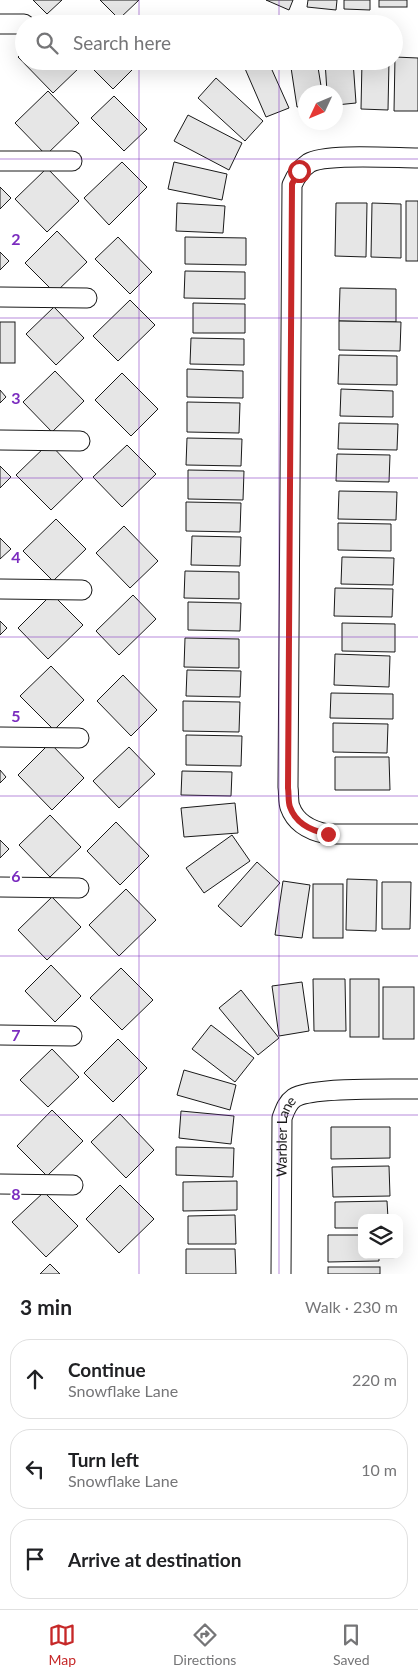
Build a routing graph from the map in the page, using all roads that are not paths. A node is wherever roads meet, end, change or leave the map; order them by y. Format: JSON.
{"nodes":[{"id":1,"x":0,"y":24,"type":"edge"},
{"id":2,"x":15,"y":24,"type":"edge"},
{"id":3,"x":418,"y":158,"type":"edge"},
{"id":4,"x":0,"y":161,"type":"edge"},
{"id":5,"x":72,"y":161,"type":"dead end"},
{"id":6,"x":0,"y":297,"type":"edge"},
{"id":7,"x":87,"y":298,"type":"dead end"},
{"id":8,"x":0,"y":440,"type":"edge"},
{"id":9,"x":80,"y":441,"type":"dead end"},
{"id":10,"x":0,"y":588,"type":"edge"},
{"id":11,"x":82,"y":590,"type":"dead end"},
{"id":12,"x":0,"y":737,"type":"edge"},
{"id":13,"x":79,"y":738,"type":"dead end"},
{"id":14,"x":418,"y":834,"type":"edge"},
{"id":15,"x":0,"y":886,"type":"edge"},
{"id":16,"x":79,"y":888,"type":"dead end"},
{"id":17,"x":0,"y":1035,"type":"edge"},
{"id":18,"x":72,"y":1036,"type":"dead end"},
{"id":19,"x":418,"y":1089,"type":"edge"},
{"id":20,"x":0,"y":1184,"type":"edge"},
{"id":21,"x":73,"y":1184,"type":"dead end"},
{"id":22,"x":281,"y":1274,"type":"edge"}],
"edges":[{"from":1,"to":2,"type":"street"},
{"from":3,"to":14,"type":"street"},
{"from":4,"to":5,"type":"street"},
{"from":6,"to":7,"type":"street"},
{"from":8,"to":9,"type":"street"},
{"from":10,"to":11,"type":"street"},
{"from":12,"to":13,"type":"street"},
{"from":15,"to":16,"type":"street"},
{"from":17,"to":18,"type":"street"},
{"from":19,"to":22,"type":"street","name":"Warbler Lane"},
{"from":20,"to":21,"type":"street"}]}
